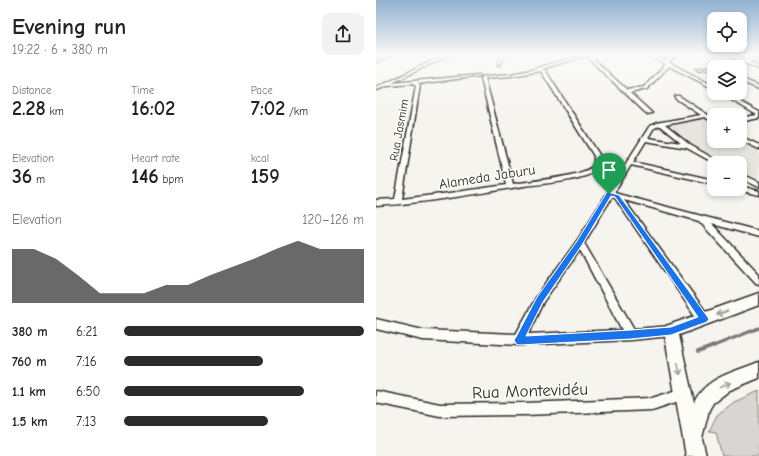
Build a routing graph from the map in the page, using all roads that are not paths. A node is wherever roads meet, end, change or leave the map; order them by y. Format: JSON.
{"nodes":[{"id":1,"x":403,"y":76,"type":"edge"},
{"id":2,"x":487,"y":76,"type":"edge"},
{"id":3,"x":547,"y":76,"type":"edge"},
{"id":4,"x":609,"y":76,"type":"edge"},
{"id":5,"x":655,"y":76,"type":"edge"},
{"id":6,"x":693,"y":76,"type":"edge"},
{"id":7,"x":482,"y":77,"type":"junction"},
{"id":8,"x":747,"y":82,"type":"edge"},
{"id":9,"x":418,"y":83,"type":"junction"},
{"id":10,"x":707,"y":84,"type":"edge"},
{"id":11,"x":383,"y":86,"type":"junction"},
{"id":12,"x":376,"y":88,"type":"edge"},
{"id":13,"x":759,"y":88,"type":"edge"},
{"id":14,"x":626,"y":92,"type":"junction"},
{"id":15,"x":677,"y":97,"type":"dead end"},
{"id":16,"x":734,"y":100,"type":"edge"},
{"id":17,"x":649,"y":113,"type":"dead end"},
{"id":18,"x":759,"y":115,"type":"edge"},
{"id":19,"x":705,"y":116,"type":"joint"},
{"id":20,"x":747,"y":118,"type":"edge"},
{"id":21,"x":661,"y":124,"type":"junction"},
{"id":22,"x":644,"y":139,"type":"junction"},
{"id":23,"x":747,"y":141,"type":"edge"},
{"id":24,"x":688,"y":146,"type":"junction"},
{"id":25,"x":759,"y":147,"type":"edge"},
{"id":26,"x":707,"y":157,"type":"edge"},
{"id":27,"x":629,"y":163,"type":"junction"},
{"id":28,"x":747,"y":178,"type":"edge"},
{"id":29,"x":707,"y":180,"type":"edge"},
{"id":30,"x":759,"y":185,"type":"edge"},
{"id":31,"x":510,"y":187,"type":"junction"},
{"id":32,"x":747,"y":190,"type":"edge"},
{"id":33,"x":759,"y":193,"type":"edge"},
{"id":34,"x":613,"y":195,"type":"junction"},
{"id":35,"x":398,"y":202,"type":"junction"},
{"id":36,"x":376,"y":203,"type":"edge"},
{"id":37,"x":701,"y":218,"type":"junction"},
{"id":38,"x":759,"y":234,"type":"edge"},
{"id":39,"x":580,"y":243,"type":"junction"},
{"id":40,"x":759,"y":280,"type":"edge"},
{"id":41,"x":759,"y":300,"type":"edge"},
{"id":42,"x":704,"y":319,"type":"junction"},
{"id":43,"x":376,"y":324,"type":"edge"},
{"id":44,"x":671,"y":331,"type":"junction"},
{"id":45,"x":631,"y":335,"type":"junction"},
{"id":46,"x":519,"y":340,"type":"junction"},
{"id":47,"x":759,"y":370,"type":"edge"},
{"id":48,"x":684,"y":394,"type":"junction"},
{"id":49,"x":376,"y":397,"type":"edge"},
{"id":50,"x":694,"y":447,"type":"edge"}],
"edges":[{"from":1,"to":11,"type":"street"},
{"from":2,"to":7,"type":"street"},
{"from":3,"to":31,"type":"street","name":"Alameda Jaburu"},
{"from":4,"to":14,"type":"street"},
{"from":5,"to":14,"type":"street"},
{"from":6,"to":10,"type":"street"},
{"from":7,"to":9,"type":"street"},
{"from":7,"to":31,"type":"street"},
{"from":8,"to":13,"type":"street"},
{"from":9,"to":11,"type":"street"},
{"from":9,"to":12,"type":"street"},
{"from":9,"to":35,"type":"street","name":"Rua Jasmim"},
{"from":11,"to":12,"type":"street"},
{"from":14,"to":17,"type":"street"},
{"from":15,"to":19,"type":"street"},
{"from":16,"to":18,"type":"street"},
{"from":18,"to":20,"type":"street"},
{"from":19,"to":21,"type":"street"},
{"from":21,"to":22,"type":"street"},
{"from":21,"to":24,"type":"street"},
{"from":22,"to":24,"type":"street"},
{"from":22,"to":27,"type":"street"},
{"from":23,"to":25,"type":"street"},
{"from":24,"to":26,"type":"street"},
{"from":27,"to":29,"type":"street"},
{"from":27,"to":34,"type":"street"},
{"from":28,"to":30,"type":"street"},
{"from":31,"to":35,"type":"street","name":"Alameda Jaburu"},
{"from":32,"to":33,"type":"street"},
{"from":34,"to":37,"type":"street"},
{"from":34,"to":39,"type":"street"},
{"from":34,"to":42,"type":"street"},
{"from":35,"to":36,"type":"street","name":"Alameda Jaburu"},
{"from":37,"to":38,"type":"street"},
{"from":37,"to":40,"type":"street"},
{"from":39,"to":45,"type":"street"},
{"from":39,"to":46,"type":"street"},
{"from":41,"to":42,"type":"street","one_way":true},
{"from":42,"to":44,"type":"street"},
{"from":43,"to":46,"type":"street"},
{"from":44,"to":45,"type":"street"},
{"from":44,"to":48,"type":"street","one_way":true},
{"from":45,"to":46,"type":"street"},
{"from":50,"to":47,"type":"street","one_way":true},
{"from":48,"to":49,"type":"street","name":"Rua Montevidéu"},
{"from":48,"to":50,"type":"street"}]}
